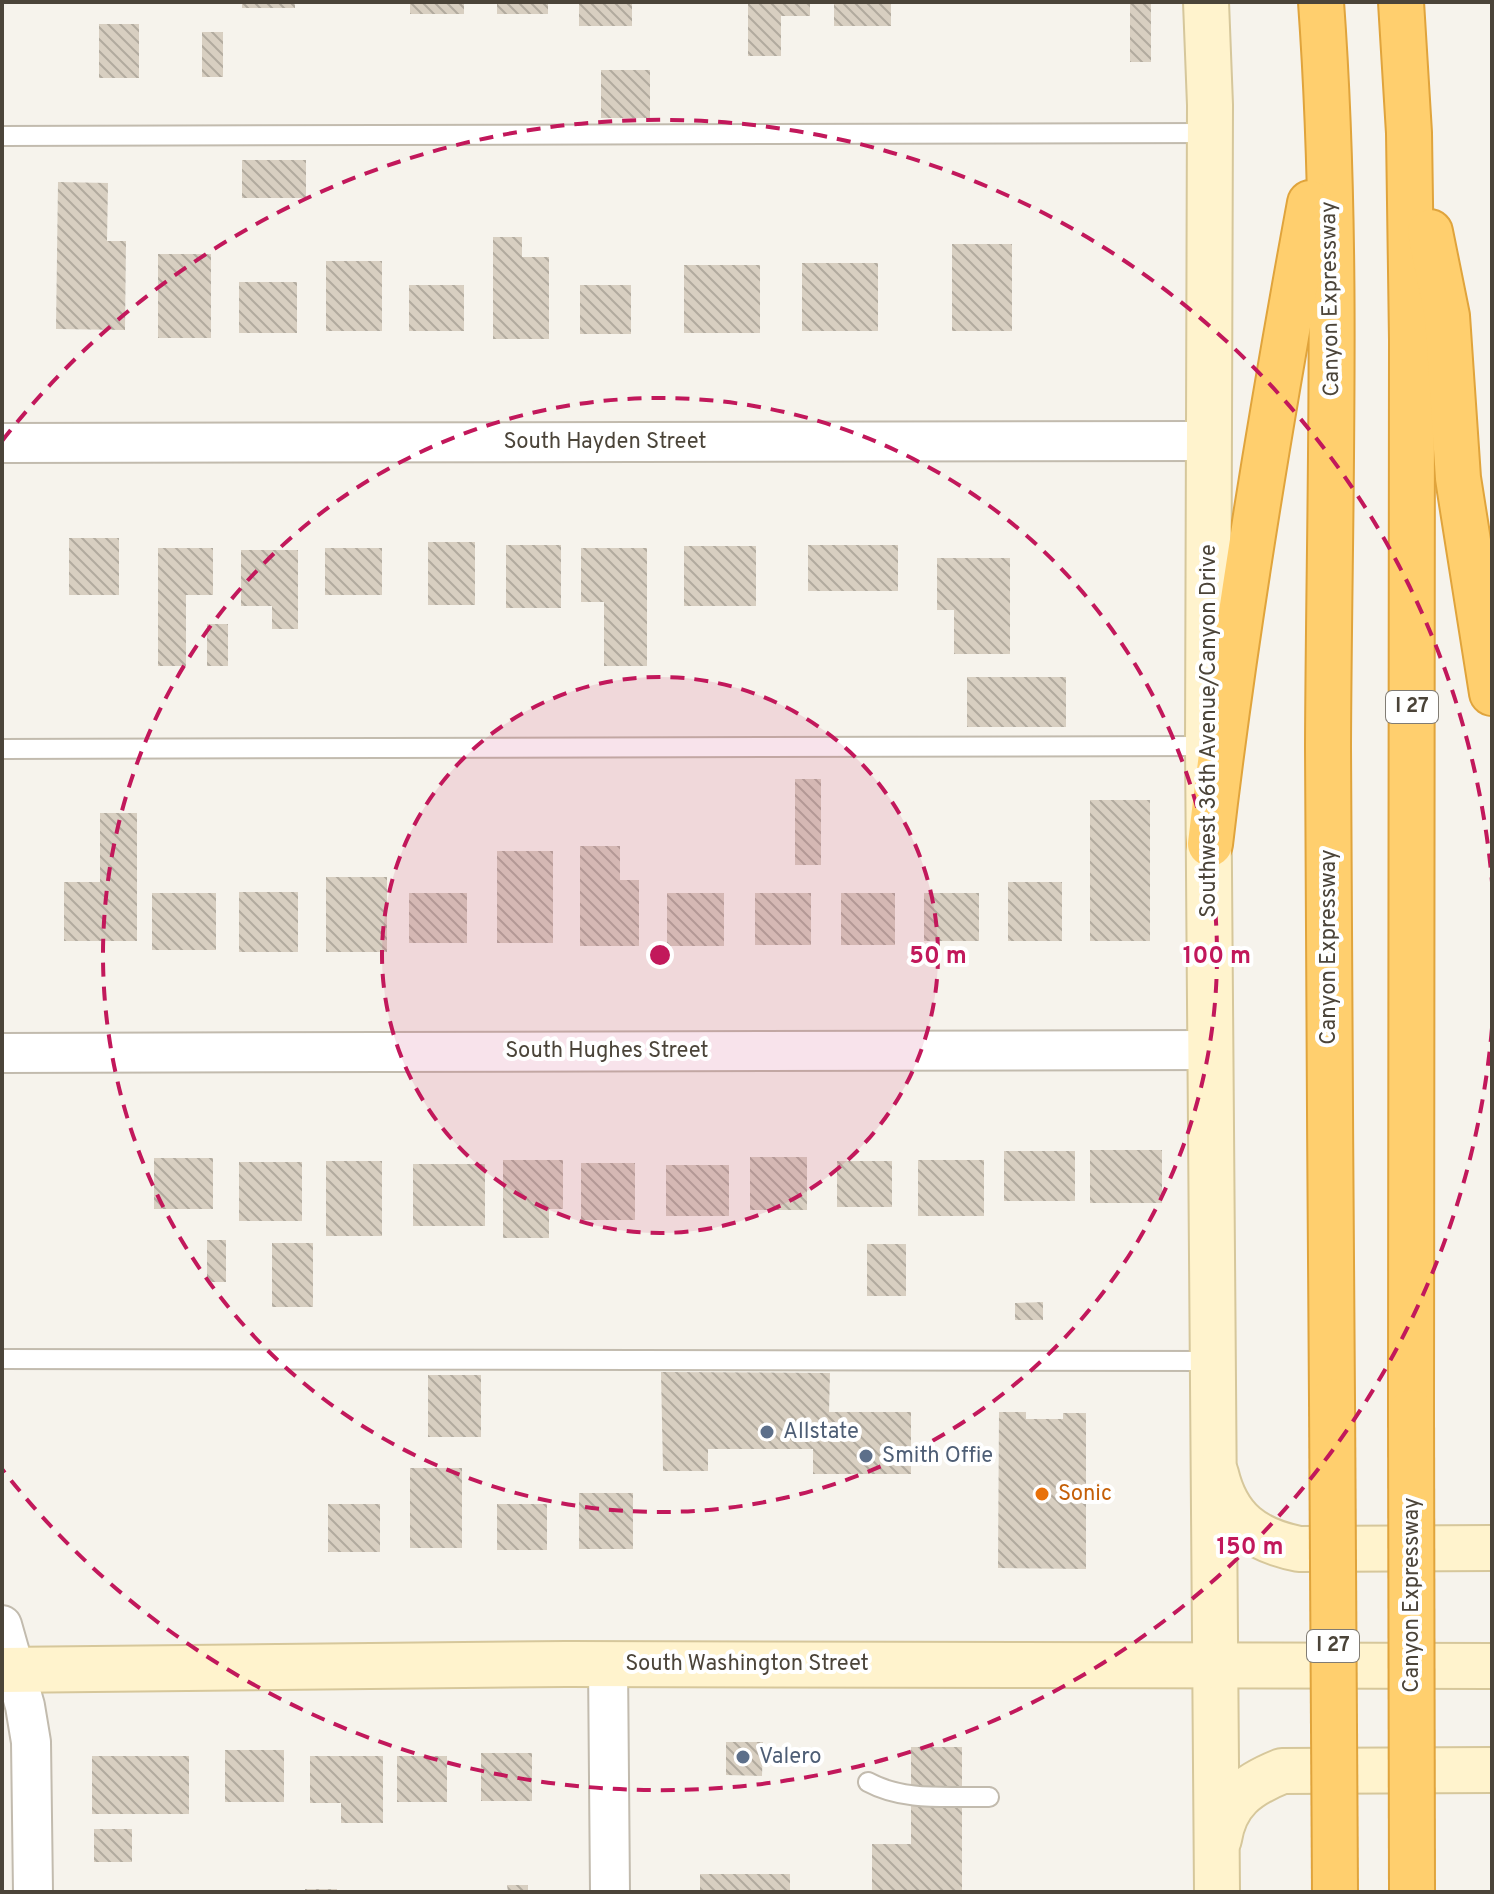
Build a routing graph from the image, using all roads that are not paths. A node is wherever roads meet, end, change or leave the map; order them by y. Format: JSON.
{"nodes":[{"id":1,"x":1206,"y":2,"type":"edge"},
{"id":2,"x":1321,"y":2,"type":"edge"},
{"id":3,"x":1401,"y":2,"type":"edge"},
{"id":4,"x":1328,"y":106,"type":"junction"},
{"id":5,"x":1210,"y":133,"type":"junction"},
{"id":6,"x":1409,"y":133,"type":"junction"},
{"id":7,"x":2,"y":136,"type":"edge"},
{"id":8,"x":1207,"y":441,"type":"junction"},
{"id":9,"x":2,"y":443,"type":"edge"},
{"id":10,"x":1492,"y":693,"type":"edge"},
{"id":11,"x":1208,"y":746,"type":"junction"},
{"id":12,"x":2,"y":749,"type":"edge"},
{"id":13,"x":1210,"y":844,"type":"junction"},
{"id":14,"x":1211,"y":1050,"type":"junction"},
{"id":15,"x":2,"y":1053,"type":"edge"},
{"id":16,"x":2,"y":1359,"type":"edge"},
{"id":17,"x":1214,"y":1361,"type":"junction"},
{"id":18,"x":1214,"y":1467,"type":"junction"},
{"id":19,"x":1492,"y":1548,"type":"edge"},
{"id":20,"x":2,"y":1625,"type":"edge"},
{"id":21,"x":608,"y":1664,"type":"junction"},
{"id":22,"x":1215,"y":1665,"type":"junction"},
{"id":23,"x":1492,"y":1666,"type":"edge"},
{"id":24,"x":8,"y":1670,"type":"edge"},
{"id":25,"x":1492,"y":1770,"type":"edge"},
{"id":26,"x":868,"y":1782,"type":"dead end"},
{"id":27,"x":989,"y":1797,"type":"dead end"},
{"id":28,"x":1217,"y":1872,"type":"edge"},
{"id":29,"x":33,"y":1892,"type":"edge"},
{"id":30,"x":610,"y":1892,"type":"edge"},
{"id":31,"x":1335,"y":1892,"type":"edge"},
{"id":32,"x":1412,"y":1892,"type":"edge"}],
"edges":[{"from":1,"to":5,"type":"main road","name":"Southwest 36th Avenue/Canyon Drive"},
{"from":2,"to":4,"type":"highway","name":"Canyon Expressway","number":"I 27"},
{"from":3,"to":6,"type":"highway","name":"Canyon Expressway","number":"I 27"},
{"from":4,"to":13,"type":"highway"},
{"from":4,"to":31,"type":"highway","name":"Canyon Expressway","number":"I 27","bridge":true},
{"from":5,"to":7,"type":"lane"},
{"from":5,"to":8,"type":"main road","name":"Southwest 36th Avenue/Canyon Drive"},
{"from":6,"to":10,"type":"highway"},
{"from":6,"to":32,"type":"highway","name":"Canyon Expressway","number":"I 27","bridge":true},
{"from":8,"to":9,"type":"street","name":"South Hayden Street"},
{"from":8,"to":11,"type":"main road","name":"Southwest 36th Avenue/Canyon Drive"},
{"from":11,"to":12,"type":"lane"},
{"from":11,"to":13,"type":"main road","name":"Southwest 36th Avenue/Canyon Drive"},
{"from":13,"to":14,"type":"main road","name":"Southwest 36th Avenue/Canyon Drive"},
{"from":14,"to":15,"type":"street","name":"South Hughes Street"},
{"from":14,"to":17,"type":"main road","name":"Southwest 36th Avenue/Canyon Drive"},
{"from":16,"to":17,"type":"lane"},
{"from":17,"to":18,"type":"main road","name":"Southwest 36th Avenue/Canyon Drive"},
{"from":18,"to":19,"type":"main road"},
{"from":18,"to":22,"type":"main road","name":"Southwest 36th Avenue/Canyon Drive"},
{"from":20,"to":24,"type":"street"},
{"from":21,"to":22,"type":"main road","name":"South Washington Street"},
{"from":21,"to":24,"type":"main road","name":"South Washington Street"},
{"from":21,"to":30,"type":"street"},
{"from":22,"to":23,"type":"main road","name":"South Washington Street"},
{"from":22,"to":28,"type":"main road","name":"Southwest 36th Avenue/Canyon Drive"},
{"from":24,"to":29,"type":"street"},
{"from":25,"to":28,"type":"main road"},
{"from":26,"to":27,"type":"lane"}]}
